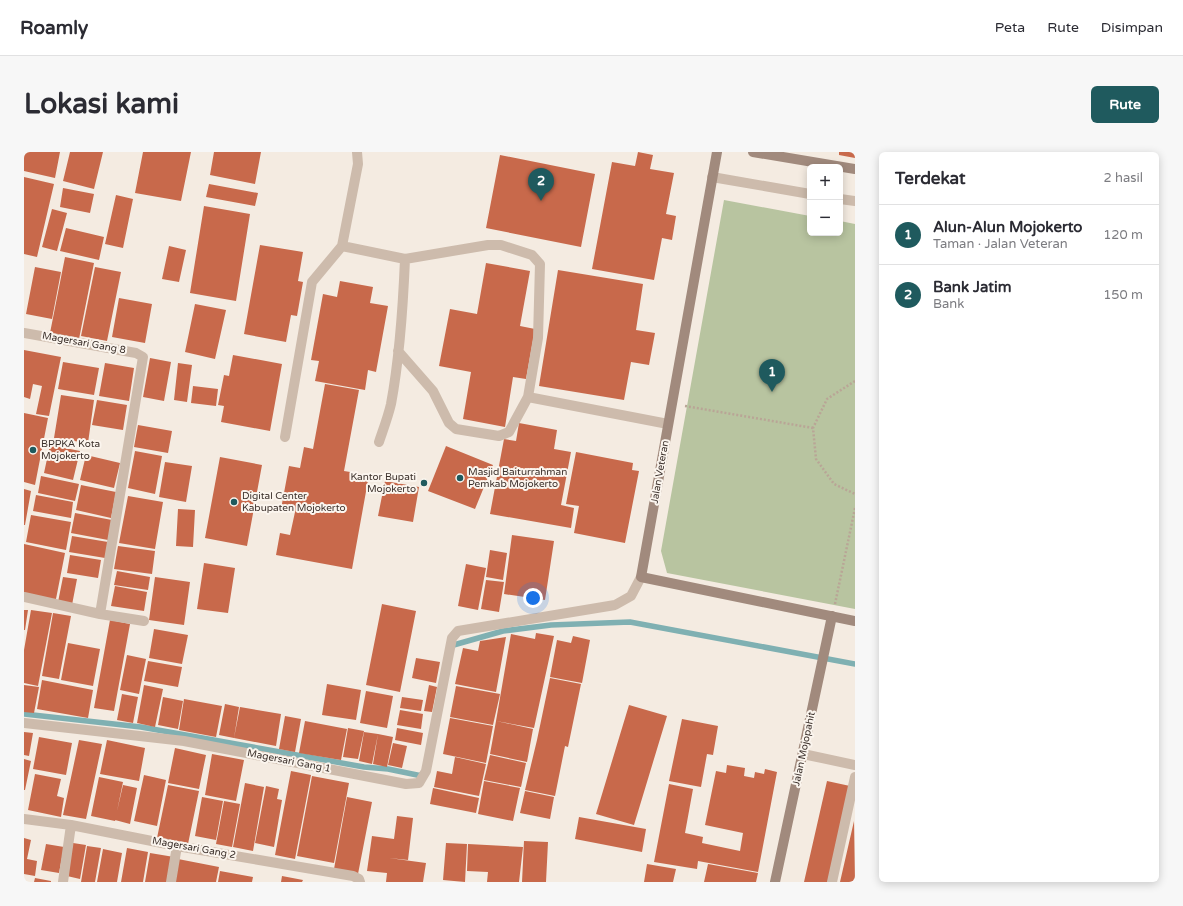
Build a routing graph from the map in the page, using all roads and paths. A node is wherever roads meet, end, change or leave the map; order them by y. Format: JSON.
{"nodes":[{"id":1,"x":357,"y":152,"type":"edge"},
{"id":2,"x":717,"y":152,"type":"edge"},
{"id":3,"x":753,"y":152,"type":"edge"},
{"id":4,"x":855,"y":169,"type":"edge"},
{"id":5,"x":712,"y":177,"type":"junction"},
{"id":6,"x":807,"y":193,"type":"edge"},
{"id":7,"x":843,"y":199,"type":"edge"},
{"id":8,"x":855,"y":201,"type":"edge"},
{"id":9,"x":342,"y":246,"type":"junction"},
{"id":10,"x":405,"y":259,"type":"junction"},
{"id":11,"x":24,"y":333,"type":"edge"},
{"id":12,"x":398,"y":350,"type":"junction"},
{"id":13,"x":855,"y":381,"type":"edge"},
{"id":14,"x":528,"y":397,"type":"junction"},
{"id":15,"x":672,"y":403,"type":"junction"},
{"id":16,"x":668,"y":424,"type":"junction"},
{"id":17,"x":813,"y":428,"type":"junction"},
{"id":18,"x":285,"y":437,"type":"dead end"},
{"id":19,"x":379,"y":442,"type":"dead end"},
{"id":20,"x":855,"y":494,"type":"edge"},
{"id":21,"x":855,"y":508,"type":"edge"},
{"id":22,"x":641,"y":577,"type":"junction"},
{"id":23,"x":24,"y":597,"type":"edge"},
{"id":24,"x":100,"y":614,"type":"junction"},
{"id":25,"x":832,"y":616,"type":"junction"},
{"id":26,"x":144,"y":621,"type":"dead end"},
{"id":27,"x":855,"y":621,"type":"edge"},
{"id":28,"x":24,"y":723,"type":"edge"},
{"id":29,"x":803,"y":754,"type":"junction"},
{"id":30,"x":855,"y":765,"type":"edge"},
{"id":31,"x":855,"y":777,"type":"edge"},
{"id":32,"x":24,"y":819,"type":"edge"},
{"id":33,"x":71,"y":825,"type":"junction"},
{"id":34,"x":177,"y":846,"type":"junction"},
{"id":35,"x":63,"y":882,"type":"edge"},
{"id":36,"x":171,"y":882,"type":"edge"},
{"id":37,"x":360,"y":882,"type":"edge"},
{"id":38,"x":775,"y":882,"type":"edge"},
{"id":39,"x":832,"y":882,"type":"edge"}],
"edges":[{"from":1,"to":9,"type":"street"},
{"from":2,"to":5,"type":"street","name":"Jalan Veteran"},
{"from":3,"to":4,"type":"street"},
{"from":5,"to":6,"type":"street"},
{"from":5,"to":15,"type":"street","name":"Jalan Veteran"},
{"from":7,"to":8,"type":"street"},
{"from":9,"to":10,"type":"street"},
{"from":9,"to":18,"type":"street"},
{"from":10,"to":12,"type":"street"},
{"from":10,"to":14,"type":"street"},
{"from":11,"to":24,"type":"street","name":"Magersari Gang 8"},
{"from":12,"to":14,"type":"street"},
{"from":12,"to":19,"type":"street"},
{"from":13,"to":17,"type":"path"},
{"from":14,"to":16,"type":"street"},
{"from":15,"to":16,"type":"street","name":"Jalan Veteran"},
{"from":15,"to":17,"type":"path"},
{"from":16,"to":22,"type":"street","name":"Jalan Veteran"},
{"from":17,"to":20,"type":"path"},
{"from":21,"to":25,"type":"path"},
{"from":22,"to":25,"type":"street"},
{"from":22,"to":28,"type":"street","name":"Magersari Gang 1"},
{"from":23,"to":24,"type":"street"},
{"from":24,"to":26,"type":"street"},
{"from":25,"to":27,"type":"street"},
{"from":25,"to":29,"type":"street","name":"Jalan Mojopahit"},
{"from":29,"to":30,"type":"street"},
{"from":29,"to":38,"type":"street","name":"Jalan Mojopahit"},
{"from":31,"to":39,"type":"street"},
{"from":32,"to":33,"type":"street","name":"Magersari Gang 2"},
{"from":33,"to":34,"type":"street","name":"Magersari Gang 2"},
{"from":33,"to":35,"type":"street"},
{"from":34,"to":36,"type":"street"},
{"from":34,"to":37,"type":"street","name":"Magersari Gang 2"}]}
